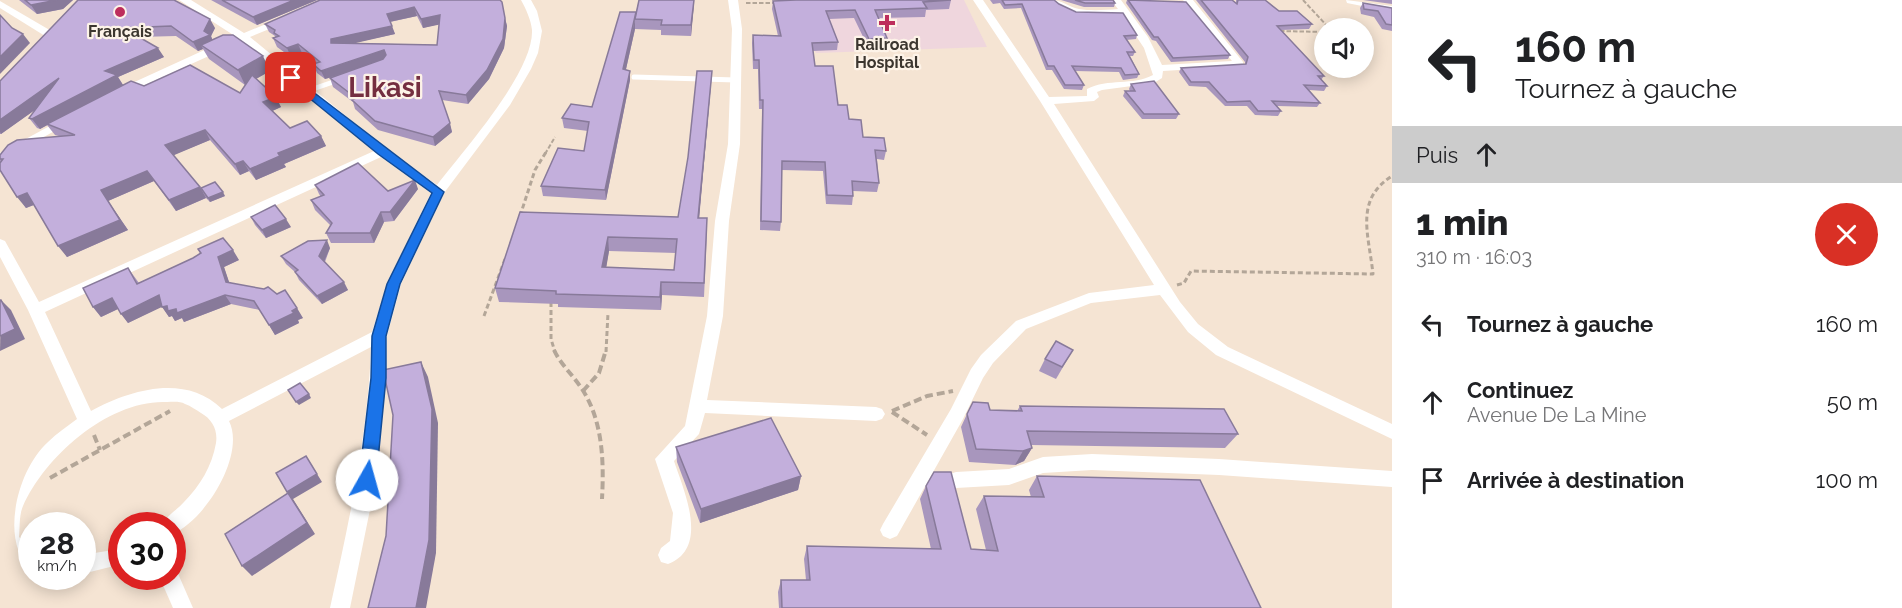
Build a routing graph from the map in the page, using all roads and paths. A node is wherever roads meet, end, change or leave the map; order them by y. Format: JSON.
{"nodes":[{"id":1,"x":184,"y":0,"type":"edge"},
{"id":2,"x":525,"y":0,"type":"edge"},
{"id":3,"x":978,"y":0,"type":"edge"},
{"id":4,"x":1056,"y":0,"type":"edge"},
{"id":5,"x":1116,"y":0,"type":"edge"},
{"id":6,"x":1188,"y":0,"type":"edge"},
{"id":7,"x":1303,"y":0,"type":"edge"},
{"id":8,"x":1350,"y":1,"type":"edge"},
{"id":9,"x":734,"y":2,"type":"edge"},
{"id":10,"x":781,"y":3,"type":"edge"},
{"id":11,"x":0,"y":4,"type":"edge"},
{"id":12,"x":1392,"y":9,"type":"edge"},
{"id":13,"x":1124,"y":12,"type":"junction"},
{"id":14,"x":298,"y":14,"type":"edge"},
{"id":15,"x":1320,"y":18,"type":"edge"},
{"id":16,"x":1273,"y":30,"type":"edge"},
{"id":17,"x":1314,"y":32,"type":"edge"},
{"id":18,"x":49,"y":34,"type":"edge"},
{"id":19,"x":244,"y":37,"type":"junction"},
{"id":20,"x":1159,"y":68,"type":"junction"},
{"id":21,"x":351,"y":75,"type":"edge"},
{"id":22,"x":634,"y":77,"type":"dead end"},
{"id":23,"x":736,"y":80,"type":"junction"},
{"id":24,"x":306,"y":91,"type":"junction"},
{"id":25,"x":108,"y":98,"type":"edge"},
{"id":26,"x":1046,"y":101,"type":"junction"},
{"id":27,"x":79,"y":113,"type":"edge"},
{"id":28,"x":555,"y":137,"type":"dead end"},
{"id":29,"x":381,"y":152,"type":"junction"},
{"id":30,"x":0,"y":158,"type":"edge"},
{"id":31,"x":1392,"y":176,"type":"edge"},
{"id":32,"x":438,"y":192,"type":"junction"},
{"id":33,"x":528,"y":220,"type":"edge"},
{"id":34,"x":0,"y":244,"type":"edge"},
{"id":35,"x":507,"y":252,"type":"edge"},
{"id":36,"x":1165,"y":289,"type":"junction"},
{"id":37,"x":549,"y":294,"type":"edge"},
{"id":38,"x":36,"y":310,"type":"junction"},
{"id":39,"x":608,"y":313,"type":"dead end"},
{"id":40,"x":484,"y":316,"type":"dead end"},
{"id":41,"x":379,"y":336,"type":"junction"},
{"id":42,"x":583,"y":391,"type":"junction"},
{"id":43,"x":968,"y":392,"type":"junction"},
{"id":44,"x":696,"y":406,"type":"junction"},
{"id":45,"x":177,"y":407,"type":"dead end"},
{"id":46,"x":883,"y":411,"type":"junction"},
{"id":47,"x":85,"y":417,"type":"junction"},
{"id":48,"x":220,"y":418,"type":"junction"},
{"id":49,"x":1392,"y":432,"type":"edge"},
{"id":50,"x":940,"y":444,"type":"junction"},
{"id":51,"x":1392,"y":479,"type":"edge"},
{"id":52,"x":956,"y":480,"type":"edge"},
{"id":53,"x":41,"y":483,"type":"dead end"},
{"id":54,"x":602,"y":499,"type":"dead end"},
{"id":55,"x":185,"y":512,"type":"edge"},
{"id":56,"x":890,"y":530,"type":"dead end"},
{"id":57,"x":5,"y":543,"type":"edge"},
{"id":58,"x":18,"y":552,"type":"edge"},
{"id":59,"x":668,"y":555,"type":"dead end"},
{"id":60,"x":175,"y":590,"type":"edge"},
{"id":61,"x":183,"y":608,"type":"edge"},
{"id":62,"x":340,"y":608,"type":"edge"}],
"edges":[{"from":1,"to":19,"type":"street"},
{"from":2,"to":32,"type":"street"},
{"from":3,"to":26,"type":"street"},
{"from":4,"to":13,"type":"street"},
{"from":5,"to":13,"type":"street"},
{"from":6,"to":20,"type":"street"},
{"from":7,"to":15,"type":"path"},
{"from":8,"to":12,"type":"street"},
{"from":9,"to":10,"type":"path"},
{"from":9,"to":23,"type":"street"},
{"from":11,"to":18,"type":"street"},
{"from":13,"to":20,"type":"street"},
{"from":14,"to":19,"type":"street"},
{"from":16,"to":17,"type":"path"},
{"from":19,"to":24,"type":"street"},
{"from":19,"to":25,"type":"street"},
{"from":20,"to":26,"type":"street"},
{"from":21,"to":24,"type":"lane"},
{"from":22,"to":23,"type":"lane"},
{"from":23,"to":44,"type":"street"},
{"from":24,"to":29,"type":"street"},
{"from":26,"to":36,"type":"street"},
{"from":27,"to":30,"type":"street"},
{"from":28,"to":33,"type":"path"},
{"from":29,"to":32,"type":"street"},
{"from":29,"to":38,"type":"street"},
{"from":31,"to":36,"type":"path"},
{"from":32,"to":41,"type":"street"},
{"from":34,"to":38,"type":"street"},
{"from":35,"to":40,"type":"path"},
{"from":36,"to":43,"type":"street"},
{"from":36,"to":49,"type":"street"},
{"from":37,"to":42,"type":"path"},
{"from":38,"to":47,"type":"street"},
{"from":39,"to":42,"type":"path"},
{"from":41,"to":48,"type":"street"},
{"from":41,"to":62,"type":"street"},
{"from":42,"to":54,"type":"path"},
{"from":43,"to":46,"type":"path"},
{"from":43,"to":50,"type":"street"},
{"from":44,"to":46,"type":"street"},
{"from":44,"to":59,"type":"street"},
{"from":45,"to":53,"type":"path"},
{"from":46,"to":50,"type":"path"},
{"from":47,"to":48,"type":"street"},
{"from":47,"to":57,"type":"street"},
{"from":48,"to":55,"type":"street"},
{"from":50,"to":56,"type":"street"},
{"from":51,"to":52,"type":"street"},
{"from":57,"to":58,"type":"street"},
{"from":60,"to":61,"type":"street"}]}
